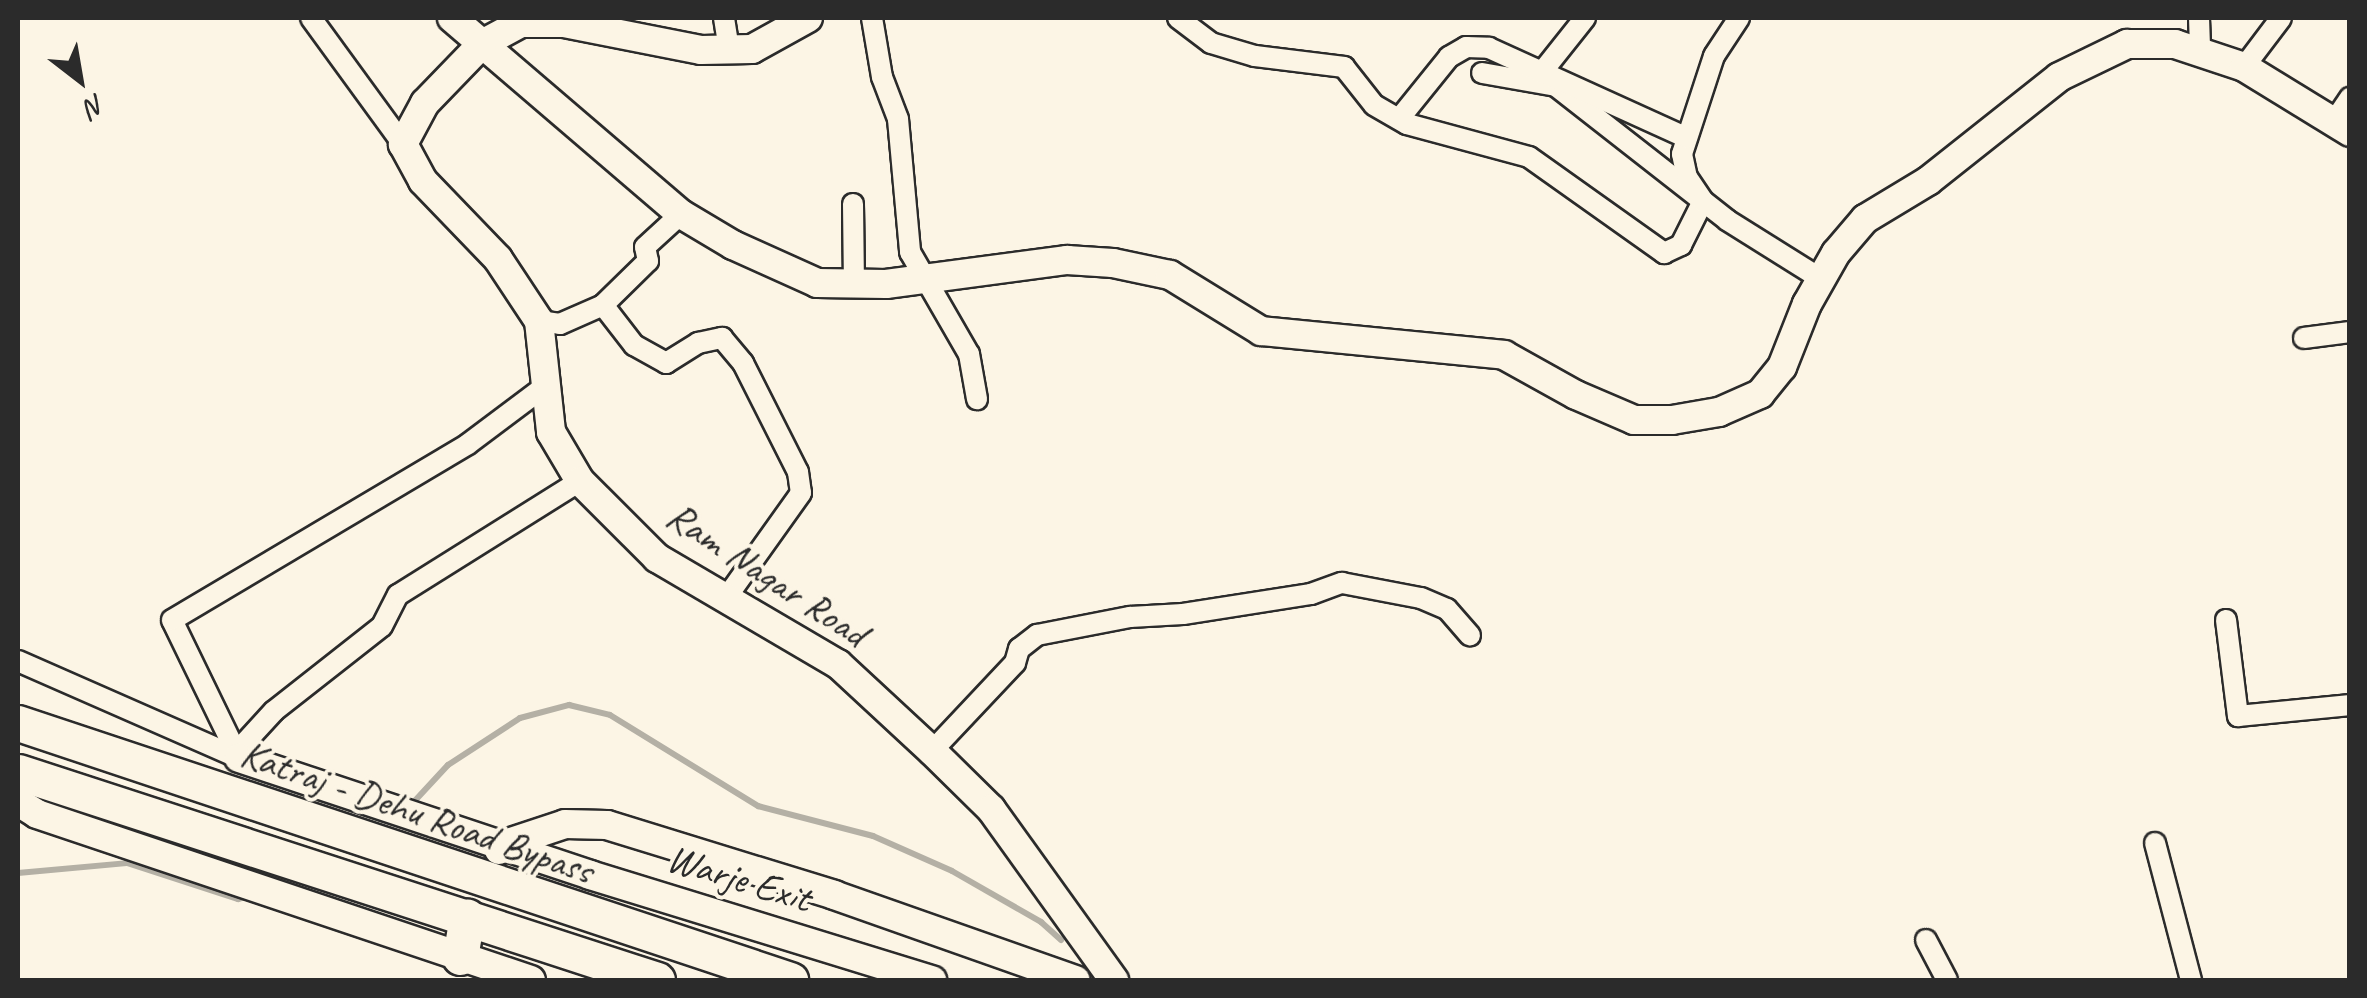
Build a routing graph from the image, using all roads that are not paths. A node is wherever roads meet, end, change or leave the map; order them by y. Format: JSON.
{"nodes":[{"id":1,"x":311,"y":18,"type":"edge"},
{"id":2,"x":452,"y":18,"type":"edge"},
{"id":3,"x":724,"y":18,"type":"edge"},
{"id":4,"x":808,"y":18,"type":"edge"},
{"id":5,"x":872,"y":18,"type":"edge"},
{"id":6,"x":1178,"y":18,"type":"edge"},
{"id":7,"x":1585,"y":18,"type":"edge"},
{"id":8,"x":1740,"y":18,"type":"edge"},
{"id":9,"x":2199,"y":18,"type":"edge"},
{"id":10,"x":2281,"y":18,"type":"edge"},
{"id":11,"x":482,"y":44,"type":"junction"},
{"id":12,"x":729,"y":49,"type":"junction"},
{"id":13,"x":2200,"y":52,"type":"junction"},
{"id":14,"x":2244,"y":66,"type":"junction"},
{"id":15,"x":1542,"y":72,"type":"junction"},
{"id":16,"x":1482,"y":73,"type":"dead end"},
{"id":17,"x":2345,"y":117,"type":"edge"},
{"id":18,"x":1400,"y":119,"type":"junction"},
{"id":19,"x":1688,"y":138,"type":"junction"},
{"id":20,"x":403,"y":144,"type":"junction"},
{"id":21,"x":1703,"y":201,"type":"junction"},
{"id":22,"x":853,"y":204,"type":"dead end"},
{"id":23,"x":681,"y":214,"type":"junction"},
{"id":24,"x":1822,"y":279,"type":"junction"},
{"id":25,"x":928,"y":280,"type":"junction"},
{"id":26,"x":854,"y":283,"type":"junction"},
{"id":27,"x":603,"y":305,"type":"junction"},
{"id":28,"x":539,"y":320,"type":"junction"},
{"id":29,"x":2350,"y":332,"type":"edge"},
{"id":30,"x":2304,"y":338,"type":"dead end"},
{"id":31,"x":544,"y":388,"type":"junction"},
{"id":32,"x":977,"y":399,"type":"dead end"},
{"id":33,"x":580,"y":481,"type":"junction"},
{"id":34,"x":726,"y":598,"type":"junction"},
{"id":35,"x":2226,"y":620,"type":"dead end"},
{"id":36,"x":1470,"y":635,"type":"dead end"},
{"id":37,"x":18,"y":661,"type":"edge"},
{"id":38,"x":2350,"y":705,"type":"edge"},
{"id":39,"x":18,"y":723,"type":"edge"},
{"id":40,"x":932,"y":751,"type":"junction"},
{"id":41,"x":239,"y":758,"type":"junction"},
{"id":42,"x":18,"y":772,"type":"edge"},
{"id":43,"x":248,"y":800,"type":"junction"},
{"id":44,"x":27,"y":808,"type":"edge"},
{"id":45,"x":2155,"y":843,"type":"dead end"},
{"id":46,"x":502,"y":845,"type":"junction"},
{"id":47,"x":481,"y":879,"type":"junction"},
{"id":48,"x":467,"y":917,"type":"junction"},
{"id":49,"x":1926,"y":940,"type":"dead end"},
{"id":50,"x":460,"y":957,"type":"junction"},
{"id":51,"x":531,"y":980,"type":"edge"},
{"id":52,"x":657,"y":980,"type":"edge"},
{"id":53,"x":790,"y":980,"type":"edge"},
{"id":54,"x":932,"y":980,"type":"edge"},
{"id":55,"x":1076,"y":980,"type":"edge"},
{"id":56,"x":1114,"y":980,"type":"edge"},
{"id":57,"x":1947,"y":980,"type":"edge"},
{"id":58,"x":2191,"y":980,"type":"edge"}],
"edges":[{"from":1,"to":20,"type":"street"},
{"from":2,"to":11,"type":"street"},
{"from":3,"to":12,"type":"street"},
{"from":4,"to":12,"type":"street"},
{"from":5,"to":25,"type":"street"},
{"from":6,"to":18,"type":"street"},
{"from":7,"to":15,"type":"street"},
{"from":8,"to":19,"type":"street"},
{"from":9,"to":13,"type":"street"},
{"from":10,"to":14,"type":"street"},
{"from":11,"to":12,"type":"street"},
{"from":11,"to":20,"type":"street"},
{"from":11,"to":23,"type":"street"},
{"from":13,"to":14,"type":"street"},
{"from":13,"to":24,"type":"street"},
{"from":14,"to":17,"type":"street"},
{"from":15,"to":18,"type":"street"},
{"from":15,"to":19,"type":"street"},
{"from":16,"to":21,"type":"street"},
{"from":18,"to":21,"type":"street"},
{"from":19,"to":21,"type":"street"},
{"from":20,"to":28,"type":"street","name":"Ram Nagar Road"},
{"from":21,"to":24,"type":"street"},
{"from":22,"to":26,"type":"street"},
{"from":23,"to":26,"type":"street"},
{"from":23,"to":27,"type":"street"},
{"from":24,"to":25,"type":"street"},
{"from":25,"to":26,"type":"street"},
{"from":25,"to":32,"type":"street"},
{"from":27,"to":28,"type":"street"},
{"from":27,"to":34,"type":"street"},
{"from":28,"to":31,"type":"street","name":"Ram Nagar Road"},
{"from":29,"to":30,"type":"street"},
{"from":31,"to":33,"type":"street","name":"Ram Nagar Road"},
{"from":31,"to":41,"type":"street"},
{"from":33,"to":34,"type":"street","name":"Ram Nagar Road"},
{"from":33,"to":41,"type":"street"},
{"from":34,"to":40,"type":"street","name":"Ram Nagar Road"},
{"from":35,"to":38,"type":"street"},
{"from":36,"to":40,"type":"street"},
{"from":37,"to":41,"type":"street"},
{"from":39,"to":43,"type":"highway","name":"Katraj - Dehu Road Bypass"},
{"from":40,"to":56,"type":"street","name":"Ram Nagar Road"},
{"from":41,"to":43,"type":"street"},
{"from":41,"to":46,"type":"street","name":"Warje Exit"},
{"from":42,"to":48,"type":"highway","name":"Katraj - Dehu Road Bypass"},
{"from":43,"to":47,"type":"highway","name":"Katraj - Dehu Road Bypass"},
{"from":44,"to":50,"type":"street"},
{"from":45,"to":58,"type":"street"},
{"from":46,"to":47,"type":"street"},
{"from":46,"to":54,"type":"street","name":"Warje Exit"},
{"from":46,"to":55,"type":"street"},
{"from":47,"to":53,"type":"highway","name":"Katraj - Dehu Road Bypass"},
{"from":48,"to":50,"type":"highway"},
{"from":48,"to":52,"type":"highway","name":"Katraj - Dehu Road Bypass"},
{"from":49,"to":57,"type":"street"},
{"from":50,"to":51,"type":"street"}]}
